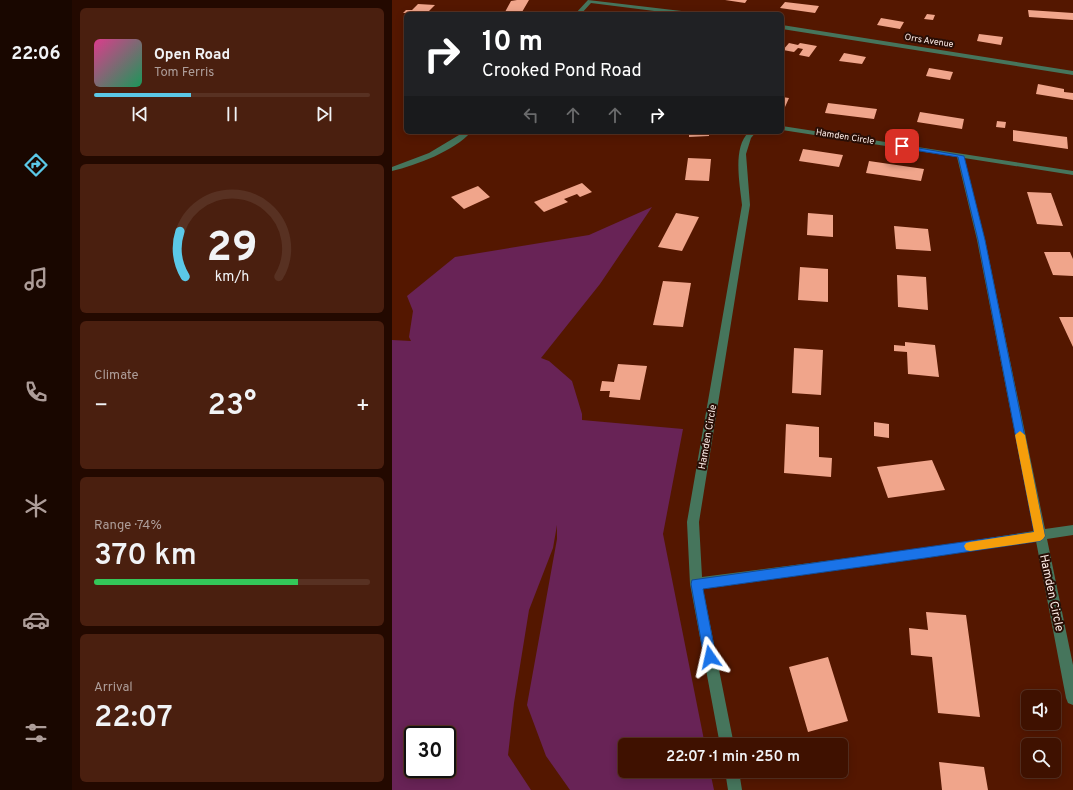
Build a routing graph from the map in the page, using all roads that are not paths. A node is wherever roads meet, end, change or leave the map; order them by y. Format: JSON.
{"nodes":[{"id":1,"x":590,"y":1,"type":"edge"},
{"id":2,"x":580,"y":12,"type":"edge"},
{"id":3,"x":675,"y":12,"type":"edge"},
{"id":4,"x":784,"y":27,"type":"edge"},
{"id":5,"x":1073,"y":73,"type":"edge"},
{"id":6,"x":784,"y":128,"type":"edge"},
{"id":7,"x":465,"y":134,"type":"edge"},
{"id":8,"x":750,"y":134,"type":"edge"},
{"id":9,"x":960,"y":156,"type":"junction"},
{"id":10,"x":392,"y":169,"type":"edge"},
{"id":11,"x":1073,"y":173,"type":"edge"},
{"id":12,"x":1073,"y":530,"type":"edge"},
{"id":13,"x":1040,"y":536,"type":"junction"},
{"id":14,"x":696,"y":584,"type":"junction"},
{"id":15,"x":1073,"y":698,"type":"edge"},
{"id":16,"x":726,"y":738,"type":"edge"},
{"id":17,"x":733,"y":778,"type":"edge"},
{"id":18,"x":735,"y":790,"type":"edge"}],
"edges":[{"from":1,"to":2,"type":"street"},
{"from":1,"to":3,"type":"street"},
{"from":4,"to":5,"type":"street","name":"Orrs Avenue"},
{"from":6,"to":9,"type":"street","name":"Hamden Circle"},
{"from":7,"to":10,"type":"street"},
{"from":8,"to":14,"type":"street","name":"Hamden Circle"},
{"from":9,"to":11,"type":"street","name":"Hamden Circle"},
{"from":9,"to":13,"type":"street","name":"Hamden Circle"},
{"from":12,"to":13,"type":"street"},
{"from":13,"to":14,"type":"street"},
{"from":13,"to":15,"type":"street","name":"Hamden Circle"},
{"from":14,"to":16,"type":"street","name":"Hamden Circle"},
{"from":17,"to":18,"type":"street"}]}
